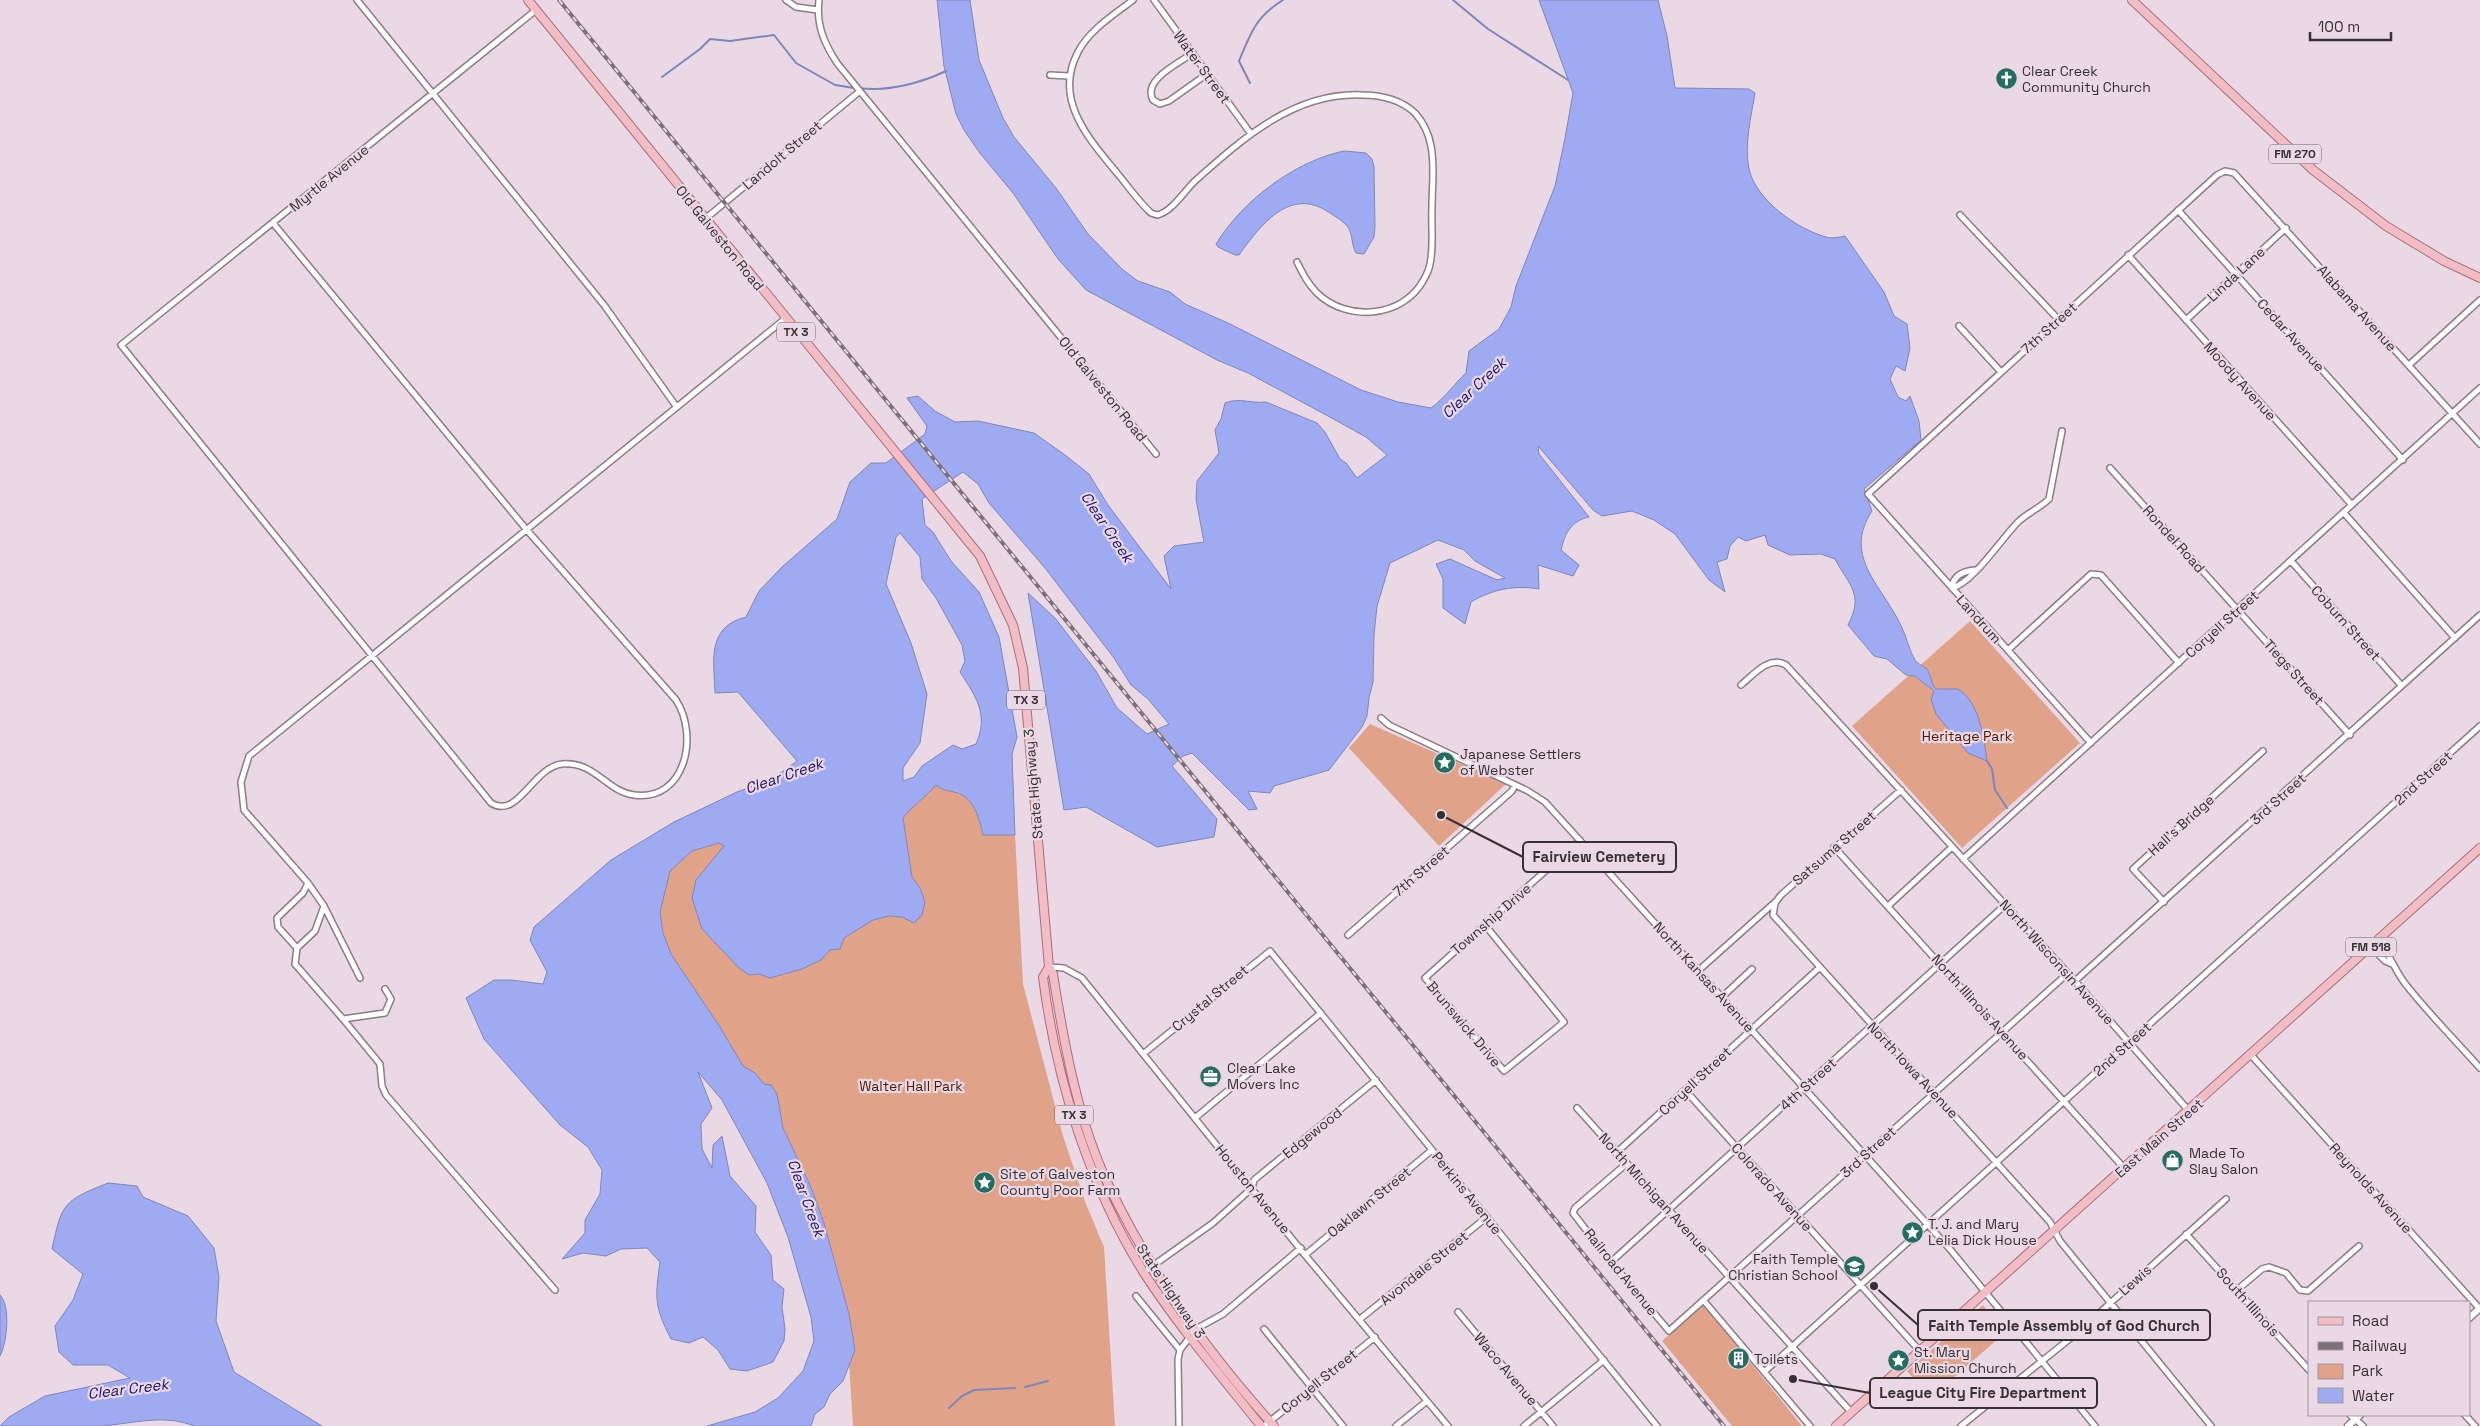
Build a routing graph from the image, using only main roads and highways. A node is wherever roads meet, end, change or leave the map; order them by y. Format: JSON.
{"nodes":[{"id":1,"x":528,"y":0,"type":"edge"},
{"id":2,"x":2132,"y":0,"type":"edge"},
{"id":3,"x":2480,"y":278,"type":"edge"},
{"id":4,"x":913,"y":475,"type":"joint"},
{"id":5,"x":2480,"y":848,"type":"edge"},
{"id":6,"x":1049,"y":968,"type":"junction"},
{"id":7,"x":1267,"y":1425,"type":"edge"},
{"id":8,"x":1836,"y":1426,"type":"edge"}],
"edges":[{"from":1,"to":4,"type":"main road","name":"Old Galveston Road","number":"TX 3"},
{"from":2,"to":3,"type":"main road","number":"FM 270"},
{"from":4,"to":6,"type":"main road","name":"State Highway 3","number":"TX 3"},
{"from":5,"to":8,"type":"main road","name":"East Main Street","number":"FM 518"},
{"from":6,"to":7,"type":"main road","name":"State Highway 3","number":"TX 3"},
{"from":6,"to":7,"type":"main road","name":"State Highway 3","number":"TX 3"}]}
